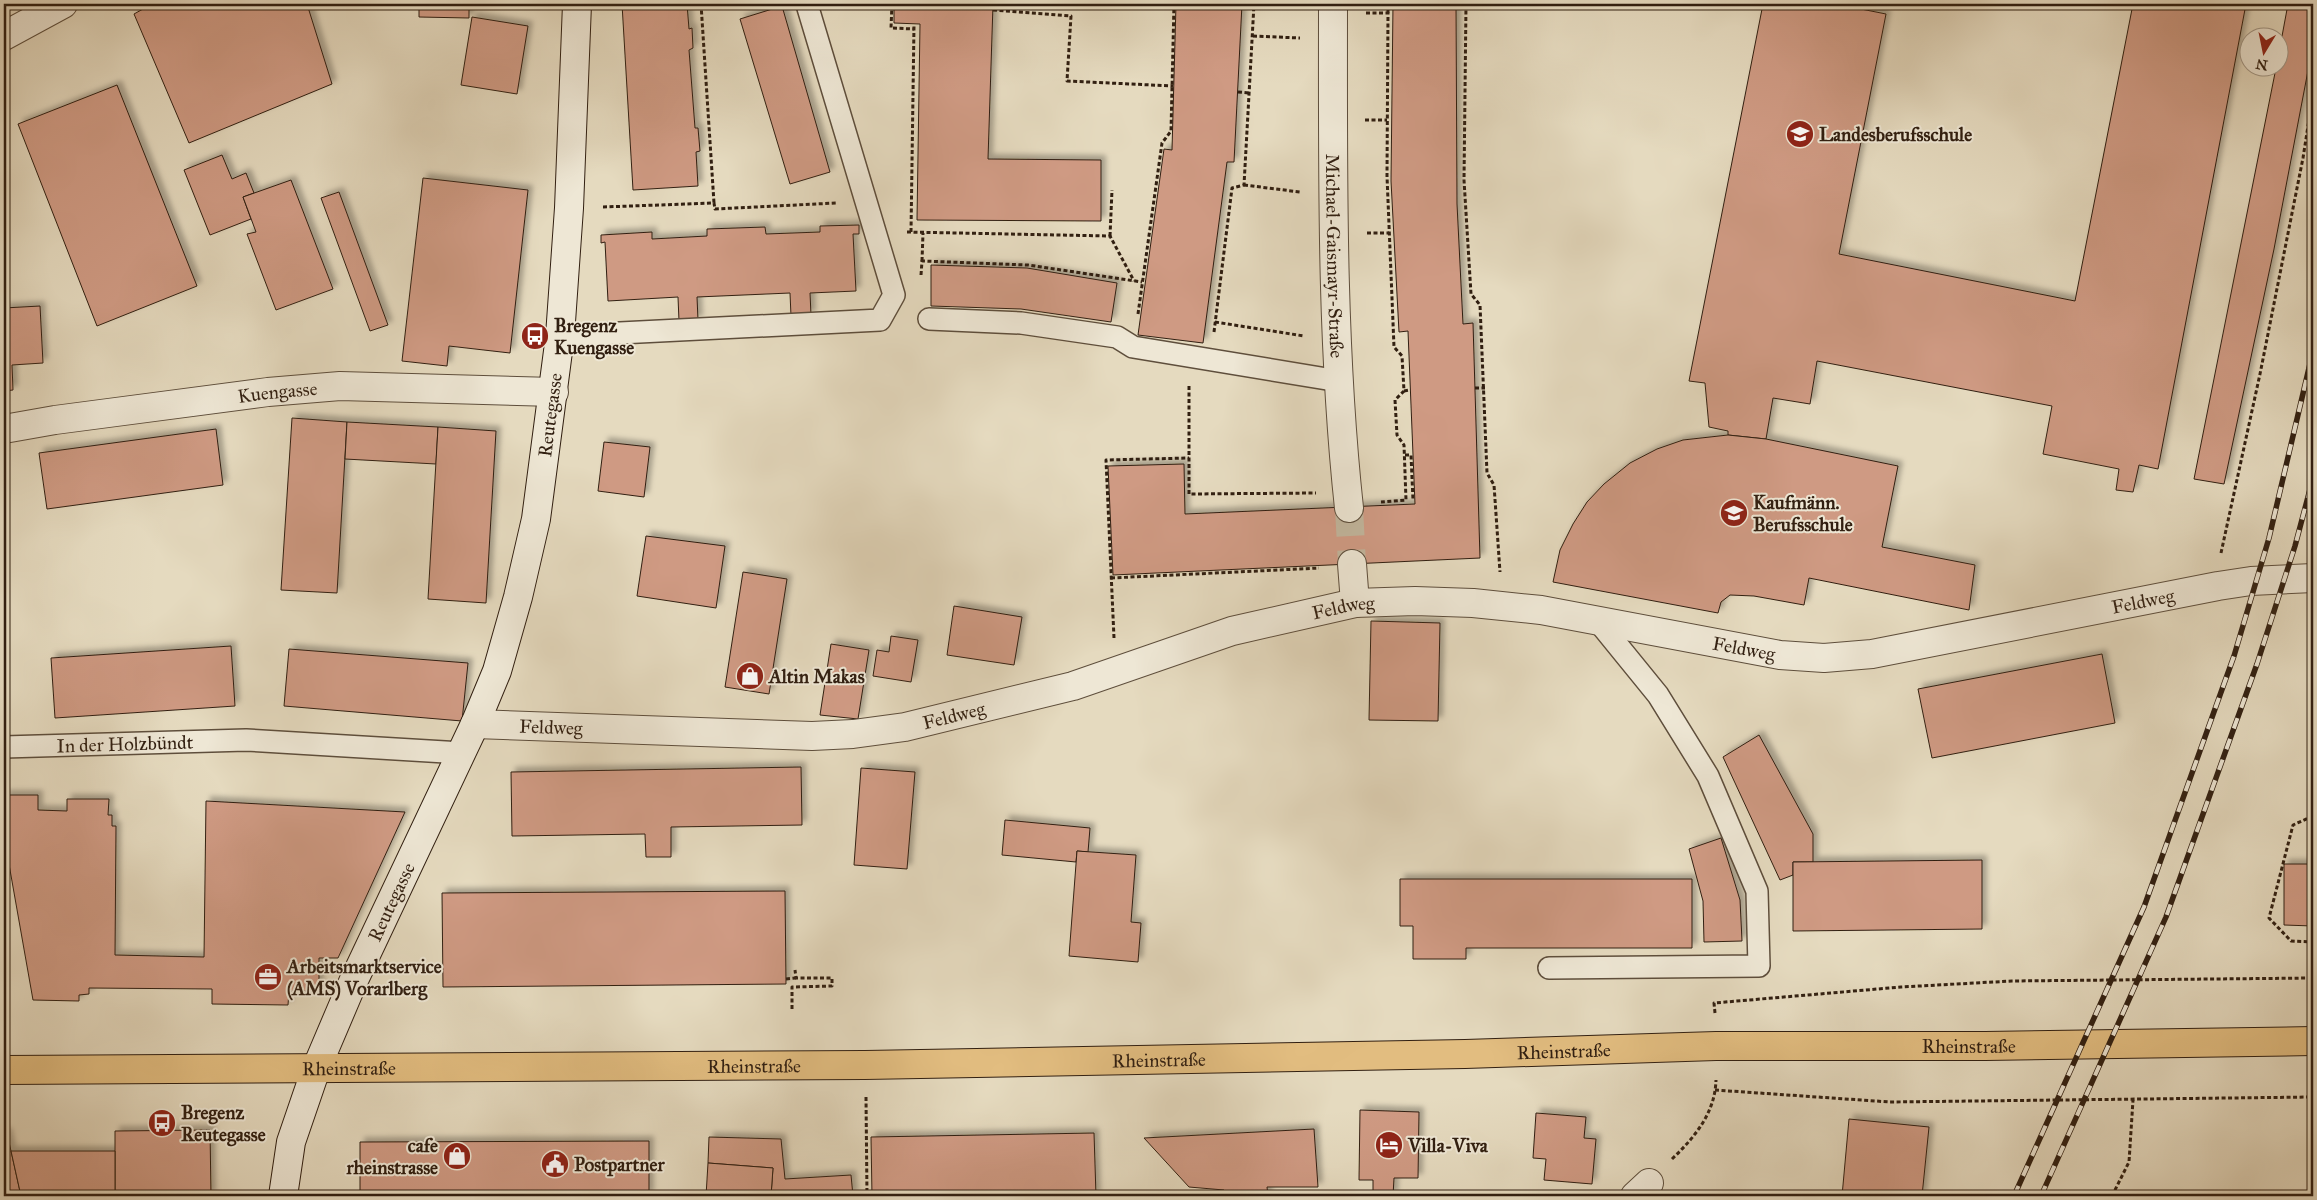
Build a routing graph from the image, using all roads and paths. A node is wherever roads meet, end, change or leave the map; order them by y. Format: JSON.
{"nodes":[{"id":1,"x":63,"y":4,"type":"edge"},
{"id":2,"x":576,"y":4,"type":"edge"},
{"id":3,"x":701,"y":4,"type":"edge"},
{"id":4,"x":1174,"y":4,"type":"edge"},
{"id":5,"x":1254,"y":4,"type":"edge"},
{"id":6,"x":1388,"y":4,"type":"edge"},
{"id":7,"x":1466,"y":4,"type":"edge"},
{"id":8,"x":893,"y":6,"type":"edge"},
{"id":9,"x":808,"y":8,"type":"joint"},
{"id":10,"x":993,"y":10,"type":"dead end"},
{"id":11,"x":1388,"y":13,"type":"junction"},
{"id":12,"x":1333,"y":18,"type":"edge"},
{"id":13,"x":4,"y":36,"type":"edge"},
{"id":14,"x":1253,"y":36,"type":"junction"},
{"id":15,"x":1173,"y":86,"type":"junction"},
{"id":16,"x":1238,"y":92,"type":"dead end"},
{"id":17,"x":1249,"y":93,"type":"junction"},
{"id":18,"x":2313,"y":94,"type":"edge"},
{"id":19,"x":1244,"y":185,"type":"junction"},
{"id":20,"x":1112,"y":190,"type":"dead end"},
{"id":21,"x":1333,"y":196,"type":"junction"},
{"id":22,"x":867,"y":202,"type":"junction"},
{"id":23,"x":714,"y":203,"type":"junction"},
{"id":24,"x":569,"y":208,"type":"junction"},
{"id":25,"x":876,"y":232,"type":"junction"},
{"id":26,"x":911,"y":232,"type":"junction"},
{"id":27,"x":923,"y":233,"type":"junction"},
{"id":28,"x":1110,"y":236,"type":"junction"},
{"id":29,"x":922,"y":261,"type":"junction"},
{"id":30,"x":1134,"y":281,"type":"junction"},
{"id":31,"x":1142,"y":282,"type":"junction"},
{"id":32,"x":929,"y":319,"type":"joint"},
{"id":33,"x":1215,"y":322,"type":"junction"},
{"id":34,"x":560,"y":336,"type":"junction"},
{"id":35,"x":1337,"y":341,"type":"junction"},
{"id":36,"x":1133,"y":347,"type":"junction"},
{"id":37,"x":1190,"y":356,"type":"junction"},
{"id":38,"x":1211,"y":360,"type":"junction"},
{"id":39,"x":1339,"y":381,"type":"junction"},
{"id":40,"x":1475,"y":388,"type":"dead end"},
{"id":41,"x":1485,"y":388,"type":"junction"},
{"id":42,"x":1410,"y":390,"type":"dead end"},
{"id":43,"x":1404,"y":391,"type":"junction"},
{"id":44,"x":554,"y":392,"type":"junction"},
{"id":45,"x":4,"y":429,"type":"edge"},
{"id":46,"x":1405,"y":455,"type":"junction"},
{"id":47,"x":1188,"y":458,"type":"junction"},
{"id":48,"x":1406,"y":500,"type":"junction"},
{"id":49,"x":1348,"y":502,"type":"junction"},
{"id":50,"x":1352,"y":565,"type":"joint"},
{"id":51,"x":1111,"y":578,"type":"junction"},
{"id":52,"x":2313,"y":578,"type":"edge"},
{"id":53,"x":2218,"y":586,"type":"junction"},
{"id":54,"x":1355,"y":603,"type":"junction"},
{"id":55,"x":1503,"y":606,"type":"junction"},
{"id":56,"x":1597,"y":620,"type":"junction"},
{"id":57,"x":1116,"y":671,"type":"junction"},
{"id":58,"x":475,"y":724,"type":"junction"},
{"id":59,"x":4,"y":747,"type":"edge"},
{"id":60,"x":462,"y":753,"type":"junction"},
{"id":61,"x":2313,"y":816,"type":"edge"},
{"id":62,"x":2313,"y":942,"type":"edge"},
{"id":63,"x":1549,"y":968,"type":"dead end"},
{"id":64,"x":795,"y":970,"type":"dead end"},
{"id":65,"x":786,"y":978,"type":"dead end"},
{"id":66,"x":796,"y":978,"type":"junction"},
{"id":67,"x":2313,"y":978,"type":"edge"},
{"id":68,"x":1714,"y":1003,"type":"dead end"},
{"id":69,"x":792,"y":1010,"type":"dead end"},
{"id":70,"x":2313,"y":1041,"type":"edge"},
{"id":71,"x":316,"y":1069,"type":"junction"},
{"id":72,"x":4,"y":1070,"type":"edge"},
{"id":73,"x":866,"y":1097,"type":"dead end"},
{"id":74,"x":2313,"y":1097,"type":"edge"},
{"id":75,"x":2133,"y":1100,"type":"junction"},
{"id":76,"x":1642,"y":1190,"type":"edge"},
{"id":77,"x":284,"y":1196,"type":"edge"},
{"id":78,"x":867,"y":1196,"type":"edge"},
{"id":79,"x":2112,"y":1196,"type":"edge"}],
"edges":[{"from":1,"to":13,"type":"street"},
{"from":2,"to":24,"type":"street","name":"Reutegasse"},
{"from":3,"to":23,"type":"path"},
{"from":4,"to":15,"type":"path"},
{"from":5,"to":14,"type":"path"},
{"from":6,"to":11,"type":"path"},
{"from":7,"to":41,"type":"path"},
{"from":8,"to":9,"type":"path"},
{"from":8,"to":26,"type":"path"},
{"from":9,"to":22,"type":"lane"},
{"from":10,"to":15,"type":"path"},
{"from":11,"to":12,"type":"path"},
{"from":11,"to":43,"type":"path"},
{"from":12,"to":14,"type":"path"},
{"from":12,"to":21,"type":"street","name":"Michael-Gaismayr-Straße"},
{"from":14,"to":17,"type":"path"},
{"from":15,"to":31,"type":"path"},
{"from":16,"to":17,"type":"path"},
{"from":17,"to":19,"type":"path"},
{"from":18,"to":53,"type":"path"},
{"from":19,"to":21,"type":"path"},
{"from":19,"to":33,"type":"path"},
{"from":20,"to":28,"type":"path"},
{"from":21,"to":35,"type":"street","name":"Michael-Gaismayr-Straße"},
{"from":22,"to":23,"type":"path"},
{"from":22,"to":25,"type":"lane"},
{"from":23,"to":24,"type":"path"},
{"from":24,"to":34,"type":"street","name":"Reutegasse"},
{"from":25,"to":26,"type":"path"},
{"from":25,"to":34,"type":"lane"},
{"from":26,"to":27,"type":"path"},
{"from":27,"to":28,"type":"path"},
{"from":27,"to":29,"type":"path"},
{"from":28,"to":30,"type":"path"},
{"from":29,"to":30,"type":"path"},
{"from":29,"to":32,"type":"path"},
{"from":30,"to":31,"type":"path"},
{"from":31,"to":36,"type":"path"},
{"from":32,"to":36,"type":"lane"},
{"from":33,"to":35,"type":"path"},
{"from":33,"to":38,"type":"path"},
{"from":34,"to":44,"type":"street","name":"Reutegasse"},
{"from":35,"to":39,"type":"street","name":"Michael-Gaismayr-Straße"},
{"from":36,"to":37,"type":"lane"},
{"from":37,"to":38,"type":"lane"},
{"from":37,"to":47,"type":"path"},
{"from":38,"to":39,"type":"lane"},
{"from":39,"to":49,"type":"street","name":"Michael-Gaismayr-Straße"},
{"from":40,"to":41,"type":"path"},
{"from":41,"to":55,"type":"path"},
{"from":42,"to":43,"type":"path"},
{"from":43,"to":46,"type":"path"},
{"from":44,"to":45,"type":"street","name":"Kuengasse"},
{"from":44,"to":58,"type":"street","name":"Reutegasse"},
{"from":46,"to":48,"type":"path"},
{"from":46,"to":48,"type":"path"},
{"from":47,"to":49,"type":"path"},
{"from":47,"to":51,"type":"path"},
{"from":48,"to":49,"type":"path"},
{"from":50,"to":51,"type":"path"},
{"from":50,"to":54,"type":"street"},
{"from":51,"to":57,"type":"path"},
{"from":52,"to":53,"type":"street","name":"Feldweg"},
{"from":53,"to":56,"type":"street","name":"Feldweg"},
{"from":54,"to":55,"type":"street","name":"Feldweg"},
{"from":54,"to":57,"type":"street","name":"Feldweg"},
{"from":55,"to":56,"type":"street","name":"Feldweg"},
{"from":56,"to":63,"type":"lane"},
{"from":57,"to":58,"type":"street","name":"Feldweg"},
{"from":58,"to":60,"type":"street","name":"Reutegasse"},
{"from":59,"to":60,"type":"lane","name":"In der Holzbündt"},
{"from":60,"to":71,"type":"street","name":"Reutegasse"},
{"from":61,"to":62,"type":"path"},
{"from":64,"to":66,"type":"path"},
{"from":65,"to":66,"type":"path"},
{"from":66,"to":69,"type":"path"},
{"from":67,"to":68,"type":"path"},
{"from":70,"to":71,"type":"main road","name":"Rheinstraße"},
{"from":71,"to":72,"type":"main road","name":"Rheinstraße"},
{"from":71,"to":77,"type":"street","name":"Reutegasse"},
{"from":73,"to":78,"type":"path"},
{"from":74,"to":75,"type":"path"},
{"from":75,"to":76,"type":"path"},
{"from":75,"to":79,"type":"path"}]}
